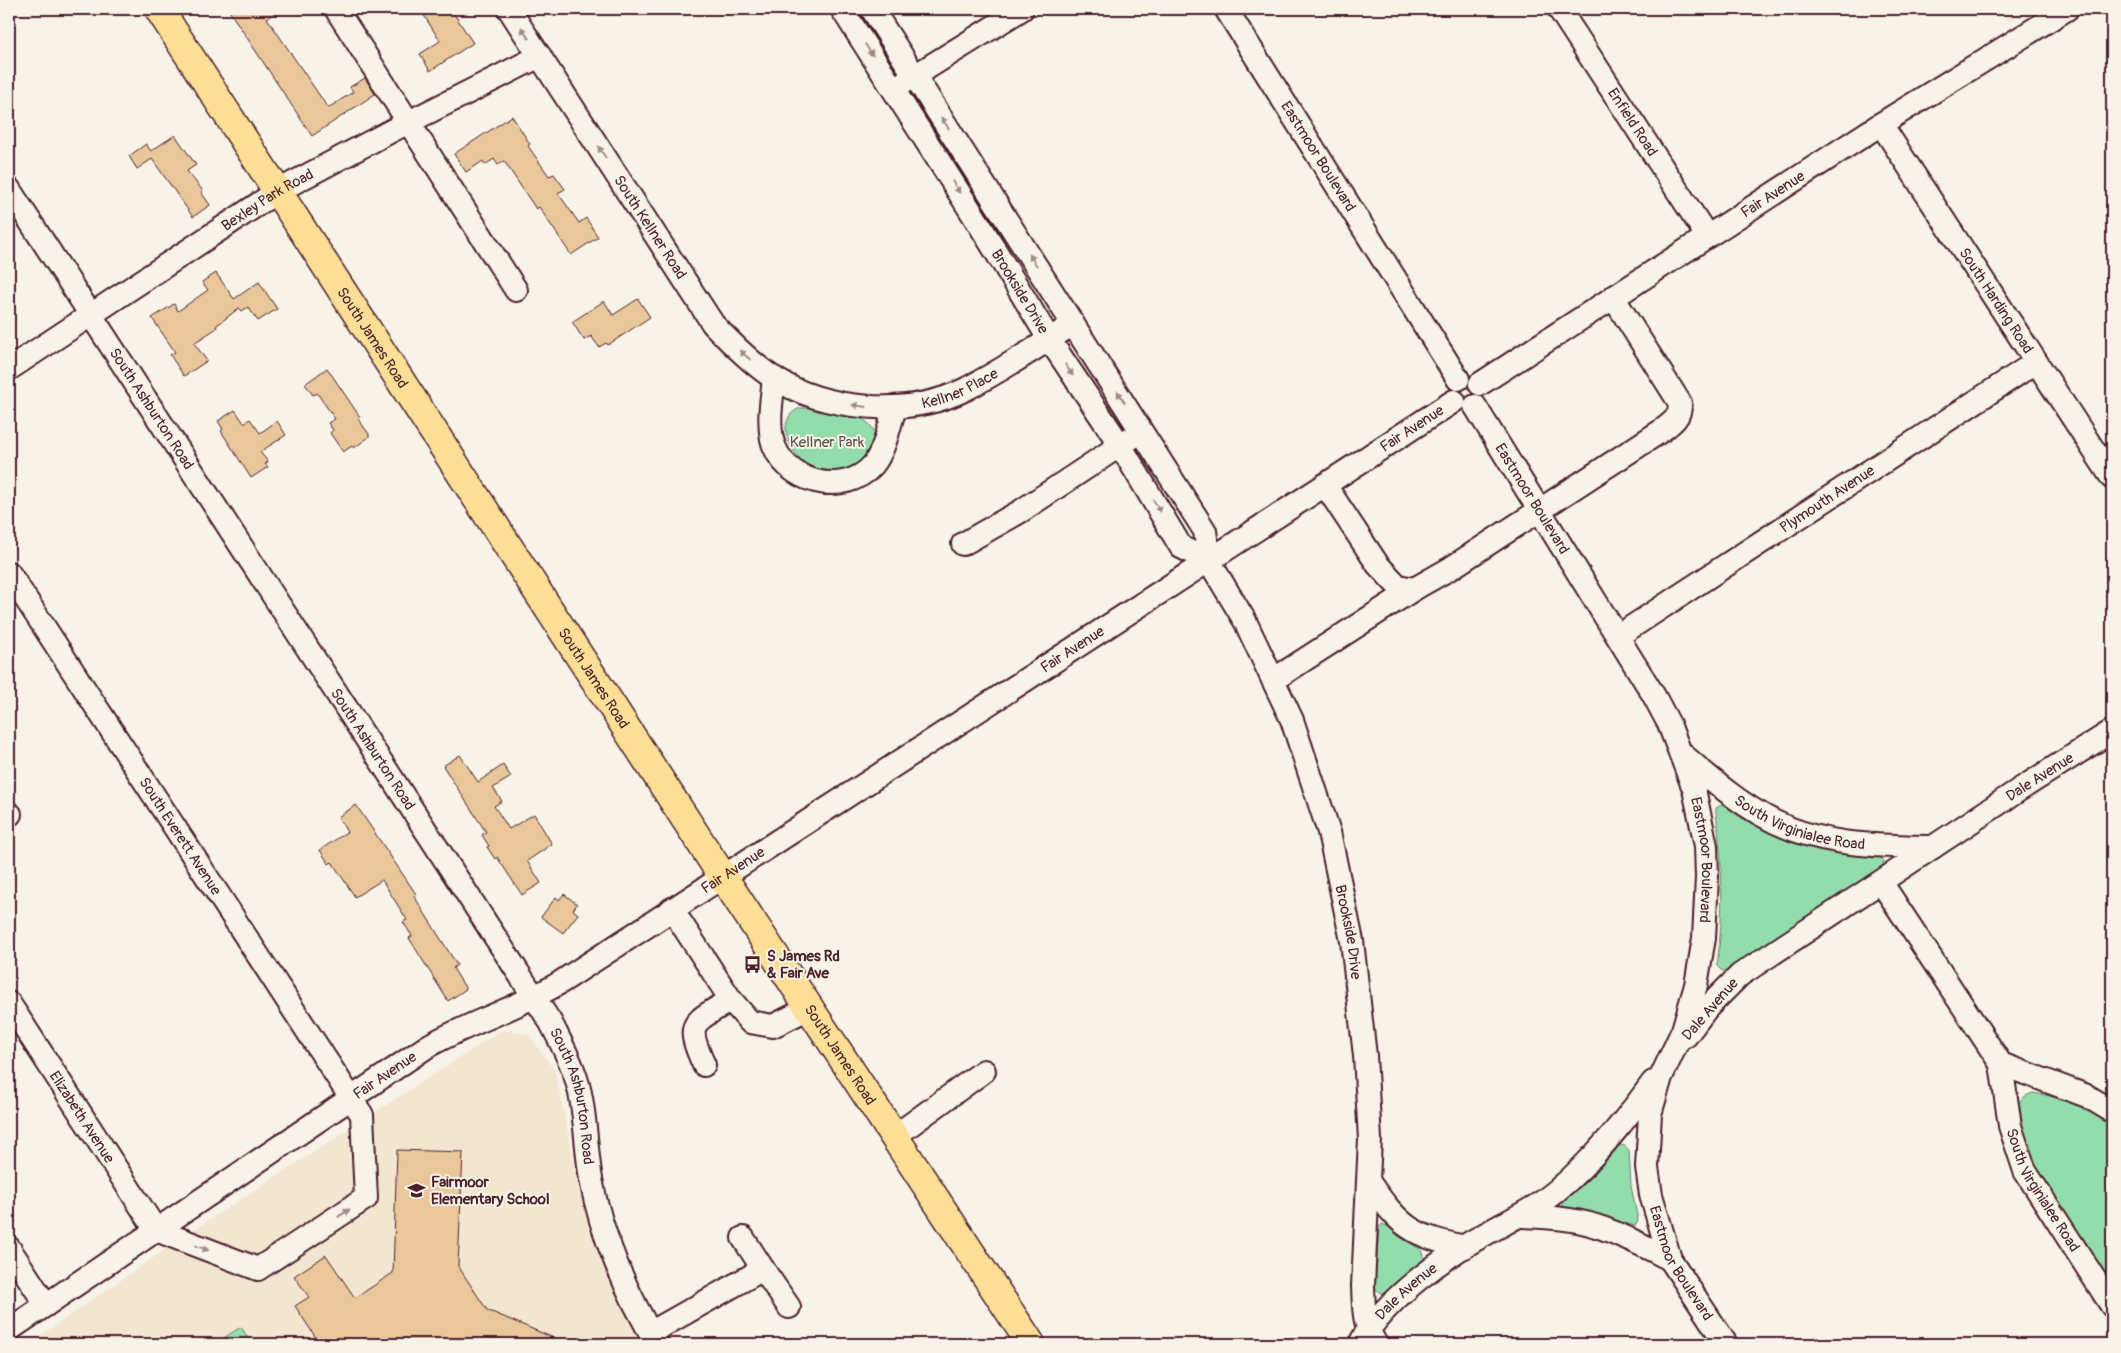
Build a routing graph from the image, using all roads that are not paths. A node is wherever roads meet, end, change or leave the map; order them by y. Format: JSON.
{"nodes":[{"id":1,"x":159,"y":9,"type":"edge"},
{"id":2,"x":336,"y":9,"type":"edge"},
{"id":3,"x":509,"y":9,"type":"edge"},
{"id":4,"x":842,"y":9,"type":"edge"},
{"id":5,"x":872,"y":9,"type":"edge"},
{"id":6,"x":1022,"y":9,"type":"edge"},
{"id":7,"x":1226,"y":9,"type":"edge"},
{"id":8,"x":1559,"y":9,"type":"edge"},
{"id":9,"x":2067,"y":9,"type":"edge"},
{"id":10,"x":540,"y":56,"type":"junction"},
{"id":11,"x":915,"y":76,"type":"junction"},
{"id":12,"x":894,"y":89,"type":"junction"},
{"id":13,"x":409,"y":122,"type":"junction"},
{"id":14,"x":1881,"y":124,"type":"junction"},
{"id":15,"x":9,"y":189,"type":"edge"},
{"id":16,"x":278,"y":191,"type":"junction"},
{"id":17,"x":1003,"y":214,"type":"junction"},
{"id":18,"x":981,"y":227,"type":"junction"},
{"id":19,"x":1707,"y":236,"type":"junction"},
{"id":20,"x":516,"y":290,"type":"dead end"},
{"id":21,"x":1613,"y":297,"type":"junction"},
{"id":22,"x":91,"y":314,"type":"junction"},
{"id":23,"x":1073,"y":324,"type":"junction"},
{"id":24,"x":1049,"y":340,"type":"junction"},
{"id":25,"x":2036,"y":362,"type":"junction"},
{"id":26,"x":9,"y":369,"type":"edge"},
{"id":27,"x":774,"y":378,"type":"junction"},
{"id":28,"x":1467,"y":393,"type":"junction"},
{"id":29,"x":834,"y":402,"type":"joint"},
{"id":30,"x":895,"y":408,"type":"junction"},
{"id":31,"x":1142,"y":431,"type":"junction"},
{"id":32,"x":1120,"y":445,"type":"junction"},
{"id":33,"x":2112,"y":478,"type":"edge"},
{"id":34,"x":1325,"y":485,"type":"junction"},
{"id":35,"x":1539,"y":509,"type":"junction"},
{"id":36,"x":963,"y":544,"type":"dead end"},
{"id":37,"x":1209,"y":561,"type":"junction"},
{"id":38,"x":9,"y":573,"type":"edge"},
{"id":39,"x":1414,"y":590,"type":"junction"},
{"id":40,"x":1618,"y":636,"type":"junction"},
{"id":41,"x":1273,"y":680,"type":"junction"},
{"id":42,"x":2112,"y":731,"type":"edge"},
{"id":43,"x":2102,"y":743,"type":"edge"},
{"id":44,"x":1683,"y":755,"type":"junction"},
{"id":45,"x":1933,"y":848,"type":"junction"},
{"id":46,"x":723,"y":877,"type":"junction"},
{"id":47,"x":1881,"y":882,"type":"junction"},
{"id":48,"x":672,"y":909,"type":"junction"},
{"id":49,"x":535,"y":998,"type":"junction"},
{"id":50,"x":731,"y":1000,"type":"junction"},
{"id":51,"x":9,"y":1003,"type":"edge"},
{"id":52,"x":811,"y":1007,"type":"junction"},
{"id":53,"x":1668,"y":1060,"type":"junction"},
{"id":54,"x":2001,"y":1064,"type":"junction"},
{"id":55,"x":704,"y":1065,"type":"dead end"},
{"id":56,"x":984,"y":1071,"type":"dead end"},
{"id":57,"x":352,"y":1100,"type":"junction"},
{"id":58,"x":2112,"y":1111,"type":"edge"},
{"id":59,"x":895,"y":1136,"type":"junction"},
{"id":60,"x":1369,"y":1182,"type":"junction"},
{"id":61,"x":1520,"y":1216,"type":"junction"},
{"id":62,"x":156,"y":1230,"type":"junction"},
{"id":63,"x":743,"y":1238,"type":"dead end"},
{"id":64,"x":1465,"y":1247,"type":"junction"},
{"id":65,"x":9,"y":1248,"type":"edge"},
{"id":66,"x":1670,"y":1259,"type":"junction"},
{"id":67,"x":763,"y":1269,"type":"junction"},
{"id":68,"x":46,"y":1305,"type":"junction"},
{"id":69,"x":2112,"y":1306,"type":"edge"},
{"id":70,"x":790,"y":1307,"type":"dead end"},
{"id":71,"x":9,"y":1330,"type":"edge"},
{"id":72,"x":654,"y":1339,"type":"edge"},
{"id":73,"x":1368,"y":1340,"type":"edge"},
{"id":74,"x":1032,"y":1344,"type":"edge"},
{"id":75,"x":1726,"y":1344,"type":"edge"}],
"edges":[{"from":1,"to":16,"type":"main road","name":"South James Road"},
{"from":2,"to":13,"type":"street"},
{"from":10,"to":3,"type":"street","name":"South Kellner Road","one_way":true},
{"from":4,"to":12,"type":"street","name":"Brookside Drive","one_way":true},
{"from":5,"to":11,"type":"street","name":"Brookside Drive"},
{"from":6,"to":11,"type":"street"},
{"from":7,"to":28,"type":"street","name":"Eastmoor Boulevard"},
{"from":8,"to":19,"type":"street","name":"Enfield Road"},
{"from":9,"to":14,"type":"street","name":"Fair Avenue"},
{"from":10,"to":13,"type":"street","name":"Bexley Park Road"},
{"from":27,"to":10,"type":"street","name":"South Kellner Road","one_way":true},
{"from":11,"to":12,"type":"street"},
{"from":17,"to":11,"type":"street","name":"Brookside Drive","one_way":true},
{"from":12,"to":18,"type":"street","name":"Brookside Drive","one_way":true},
{"from":13,"to":16,"type":"street","name":"Bexley Park Road"},
{"from":13,"to":20,"type":"street"},
{"from":14,"to":19,"type":"street","name":"Fair Avenue"},
{"from":14,"to":25,"type":"street","name":"South Harding Road"},
{"from":15,"to":22,"type":"street","name":"South Ashburton Road"},
{"from":16,"to":22,"type":"street","name":"Bexley Park Road"},
{"from":16,"to":46,"type":"main road","name":"South James Road"},
{"from":17,"to":18,"type":"street"},
{"from":23,"to":17,"type":"street","name":"Brookside Drive","one_way":true},
{"from":18,"to":24,"type":"street","name":"Brookside Drive"},
{"from":19,"to":21,"type":"street","name":"Fair Avenue"},
{"from":21,"to":28,"type":"street","name":"Fair Avenue"},
{"from":21,"to":35,"type":"street"},
{"from":22,"to":26,"type":"street","name":"Bexley Park Road"},
{"from":22,"to":49,"type":"street","name":"South Ashburton Road"},
{"from":23,"to":24,"type":"street","name":"Kellner Place"},
{"from":31,"to":23,"type":"street","name":"Brookside Drive","one_way":true},
{"from":24,"to":30,"type":"street","name":"Kellner Place"},
{"from":24,"to":32,"type":"street","name":"Brookside Drive","one_way":true},
{"from":25,"to":33,"type":"street","name":"South Harding Road"},
{"from":25,"to":40,"type":"street","name":"Plymouth Avenue"},
{"from":27,"to":29,"type":"street","name":"South Kellner Road"},
{"from":27,"to":30,"type":"street"},
{"from":28,"to":34,"type":"street","name":"Fair Avenue"},
{"from":28,"to":35,"type":"street","name":"Eastmoor Boulevard"},
{"from":30,"to":29,"type":"street","name":"Kellner Place","one_way":true},
{"from":31,"to":32,"type":"street"},
{"from":31,"to":37,"type":"street","name":"Brookside Drive"},
{"from":32,"to":36,"type":"street"},
{"from":32,"to":37,"type":"street","name":"Brookside Drive","one_way":true},
{"from":34,"to":37,"type":"street","name":"Fair Avenue"},
{"from":34,"to":39,"type":"street"},
{"from":35,"to":39,"type":"street"},
{"from":35,"to":40,"type":"street","name":"Eastmoor Boulevard"},
{"from":37,"to":41,"type":"street","name":"Brookside Drive"},
{"from":37,"to":46,"type":"street","name":"Fair Avenue"},
{"from":38,"to":57,"type":"street","name":"South Everett Avenue"},
{"from":39,"to":41,"type":"street"},
{"from":40,"to":44,"type":"street","name":"Eastmoor Boulevard"},
{"from":41,"to":60,"type":"street","name":"Brookside Drive"},
{"from":42,"to":43,"type":"street","name":"Dale Avenue"},
{"from":43,"to":45,"type":"street","name":"Dale Avenue"},
{"from":44,"to":45,"type":"street","name":"South Virginialee Road"},
{"from":44,"to":53,"type":"street","name":"Eastmoor Boulevard"},
{"from":45,"to":47,"type":"street","name":"Dale Avenue"},
{"from":46,"to":48,"type":"street","name":"Fair Avenue"},
{"from":46,"to":52,"type":"main road","name":"South James Road"},
{"from":47,"to":53,"type":"street","name":"Dale Avenue"},
{"from":47,"to":54,"type":"street","name":"South Virginialee Road"},
{"from":48,"to":49,"type":"street","name":"Fair Avenue"},
{"from":48,"to":50,"type":"street"},
{"from":49,"to":57,"type":"street","name":"Fair Avenue"},
{"from":49,"to":72,"type":"street","name":"South Ashburton Road"},
{"from":50,"to":52,"type":"street"},
{"from":50,"to":55,"type":"street"},
{"from":51,"to":62,"type":"street","name":"Elizabeth Avenue"},
{"from":52,"to":59,"type":"main road","name":"South James Road"},
{"from":53,"to":61,"type":"street","name":"Dale Avenue"},
{"from":53,"to":66,"type":"street","name":"Eastmoor Boulevard"},
{"from":54,"to":58,"type":"street"},
{"from":54,"to":69,"type":"street","name":"South Virginialee Road"},
{"from":56,"to":59,"type":"street"},
{"from":57,"to":62,"type":"street","name":"Fair Avenue"},
{"from":62,"to":57,"type":"street","name":"South Everett Avenue","one_way":true},
{"from":59,"to":74,"type":"main road","name":"South James Road"},
{"from":60,"to":64,"type":"street"},
{"from":60,"to":73,"type":"street","name":"Brookside Drive"},
{"from":61,"to":64,"type":"street","name":"Dale Avenue"},
{"from":61,"to":66,"type":"street"},
{"from":62,"to":68,"type":"street","name":"Fair Avenue"},
{"from":63,"to":67,"type":"street"},
{"from":64,"to":73,"type":"street","name":"Dale Avenue"},
{"from":65,"to":68,"type":"street"},
{"from":66,"to":75,"type":"street","name":"Eastmoor Boulevard"},
{"from":67,"to":70,"type":"street"},
{"from":67,"to":72,"type":"street"},
{"from":68,"to":71,"type":"street","name":"Fair Avenue"}]}
